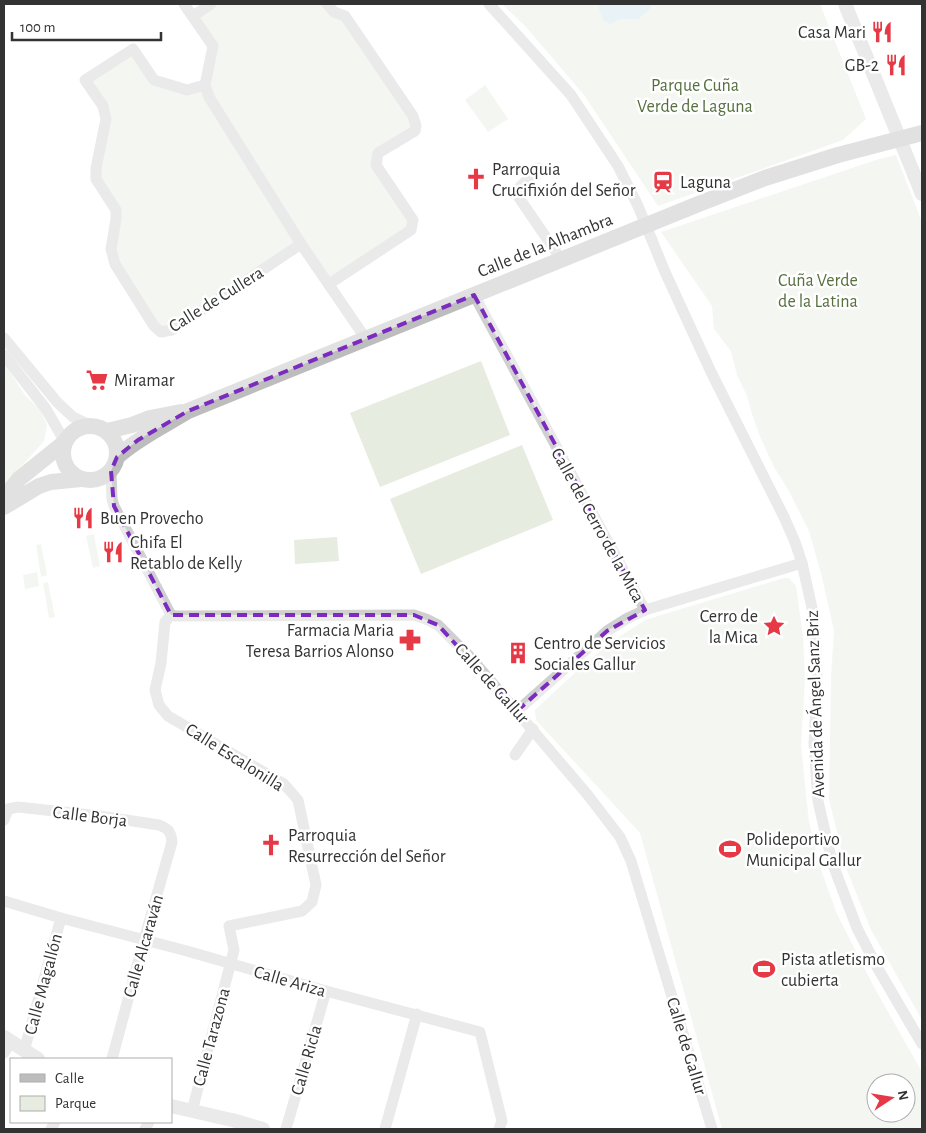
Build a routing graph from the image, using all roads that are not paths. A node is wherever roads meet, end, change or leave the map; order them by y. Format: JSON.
{"nodes":[{"id":1,"x":184,"y":4,"type":"edge"},
{"id":2,"x":211,"y":4,"type":"edge"},
{"id":3,"x":327,"y":4,"type":"edge"},
{"id":4,"x":490,"y":4,"type":"edge"},
{"id":5,"x":846,"y":4,"type":"edge"},
{"id":6,"x":193,"y":16,"type":"junction"},
{"id":7,"x":205,"y":85,"type":"junction"},
{"id":8,"x":922,"y":132,"type":"edge"},
{"id":9,"x":900,"y":139,"type":"junction"},
{"id":10,"x":539,"y":168,"type":"dead end"},
{"id":11,"x":922,"y":194,"type":"edge"},
{"id":12,"x":646,"y":226,"type":"junction"},
{"id":13,"x":301,"y":244,"type":"junction"},
{"id":14,"x":561,"y":259,"type":"junction"},
{"id":15,"x":329,"y":284,"type":"junction"},
{"id":16,"x":474,"y":295,"type":"junction"},
{"id":17,"x":4,"y":338,"type":"edge"},
{"id":18,"x":366,"y":339,"type":"junction"},
{"id":19,"x":4,"y":355,"type":"edge"},
{"id":20,"x":188,"y":411,"type":"junction"},
{"id":21,"x":88,"y":426,"type":"junction"},
{"id":22,"x":107,"y":431,"type":"junction"},
{"id":23,"x":65,"y":442,"type":"junction"},
{"id":24,"x":114,"y":464,"type":"junction"},
{"id":25,"x":81,"y":479,"type":"junction"},
{"id":26,"x":4,"y":498,"type":"edge"},
{"id":27,"x":4,"y":508,"type":"edge"},
{"id":28,"x":802,"y":563,"type":"junction"},
{"id":29,"x":645,"y":610,"type":"junction"},
{"id":30,"x":171,"y":615,"type":"junction"},
{"id":31,"x":517,"y":711,"type":"junction"},
{"id":32,"x":533,"y":729,"type":"junction"},
{"id":33,"x":515,"y":756,"type":"dead end"},
{"id":34,"x":6,"y":815,"type":"edge"},
{"id":35,"x":171,"y":832,"type":"joint"},
{"id":36,"x":4,"y":901,"type":"edge"},
{"id":37,"x":61,"y":918,"type":"junction"},
{"id":38,"x":144,"y":940,"type":"junction"},
{"id":39,"x":230,"y":963,"type":"junction"},
{"id":40,"x":326,"y":991,"type":"junction"},
{"id":41,"x":417,"y":1014,"type":"junction"},
{"id":42,"x":6,"y":1044,"type":"edge"},
{"id":43,"x":922,"y":1044,"type":"edge"},
{"id":44,"x":24,"y":1051,"type":"junction"},
{"id":45,"x":36,"y":1058,"type":"edge"},
{"id":46,"x":112,"y":1058,"type":"edge"},
{"id":47,"x":172,"y":1106,"type":"edge"},
{"id":48,"x":192,"y":1111,"type":"junction"},
{"id":49,"x":233,"y":1125,"type":"edge"},
{"id":50,"x":263,"y":1129,"type":"edge"},
{"id":51,"x":286,"y":1129,"type":"edge"},
{"id":52,"x":385,"y":1129,"type":"edge"},
{"id":53,"x":499,"y":1129,"type":"edge"},
{"id":54,"x":712,"y":1129,"type":"edge"}],
"edges":[{"from":1,"to":6,"type":"street"},
{"from":2,"to":6,"type":"street"},
{"from":3,"to":15,"type":"street"},
{"from":4,"to":12,"type":"street","name":"Avenida de Ángel Sanz Briz"},
{"from":5,"to":9,"type":"street"},
{"from":6,"to":7,"type":"street"},
{"from":7,"to":13,"type":"street"},
{"from":7,"to":13,"type":"street","name":"Calle de Cullera"},
{"from":8,"to":9,"type":"main road","name":"Calle de la Alhambra"},
{"from":9,"to":11,"type":"street"},
{"from":9,"to":12,"type":"main road","name":"Calle de la Alhambra"},
{"from":10,"to":14,"type":"street"},
{"from":12,"to":14,"type":"main road","name":"Calle de la Alhambra"},
{"from":12,"to":28,"type":"street","name":"Avenida de Ángel Sanz Briz"},
{"from":13,"to":15,"type":"street"},
{"from":14,"to":16,"type":"main road","name":"Calle de la Alhambra"},
{"from":15,"to":18,"type":"street"},
{"from":16,"to":18,"type":"main road","name":"Calle de la Alhambra"},
{"from":16,"to":29,"type":"street","name":"Calle del Cerro de la Mica"},
{"from":17,"to":21,"type":"street"},
{"from":18,"to":20,"type":"main road","name":"Calle de la Alhambra"},
{"from":19,"to":23,"type":"street"},
{"from":20,"to":22,"type":"main road","name":"Calle de la Alhambra"},
{"from":20,"to":24,"type":"main road","name":"Calle de la Alhambra"},
{"from":21,"to":22,"type":"main road"},
{"from":21,"to":23,"type":"main road"},
{"from":22,"to":24,"type":"main road"},
{"from":23,"to":25,"type":"main road"},
{"from":23,"to":26,"type":"main road"},
{"from":24,"to":25,"type":"main road"},
{"from":24,"to":30,"type":"street"},
{"from":25,"to":27,"type":"main road"},
{"from":28,"to":29,"type":"street"},
{"from":28,"to":43,"type":"street","name":"Avenida de Ángel Sanz Briz"},
{"from":29,"to":31,"type":"street","name":"Calle del Cerro de la Mica"},
{"from":30,"to":31,"type":"street","name":"Calle de Gallur"},
{"from":30,"to":39,"type":"street","name":"Calle Escalonilla"},
{"from":31,"to":32,"type":"street","name":"Calle de Gallur"},
{"from":32,"to":33,"type":"street"},
{"from":32,"to":54,"type":"street","name":"Calle de Gallur"},
{"from":34,"to":35,"type":"street","name":"Calle Borja"},
{"from":35,"to":38,"type":"street","name":"Calle Alcaraván"},
{"from":36,"to":37,"type":"street","name":"Calle Ariza"},
{"from":37,"to":38,"type":"street","name":"Calle Ariza"},
{"from":37,"to":44,"type":"street","name":"Calle Magallón"},
{"from":38,"to":39,"type":"street","name":"Calle Ariza"},
{"from":38,"to":46,"type":"street","name":"Calle Alcaraván"},
{"from":39,"to":40,"type":"street","name":"Calle Ariza"},
{"from":39,"to":48,"type":"street","name":"Calle Tarazona"},
{"from":40,"to":41,"type":"street","name":"Calle Ariza"},
{"from":40,"to":51,"type":"street","name":"Calle Ricla"},
{"from":41,"to":52,"type":"street"},
{"from":41,"to":53,"type":"street","name":"Calle Ariza"},
{"from":42,"to":44,"type":"street"},
{"from":44,"to":45,"type":"street"},
{"from":47,"to":48,"type":"street"},
{"from":48,"to":49,"type":"street"},
{"from":49,"to":50,"type":"street"}]}
